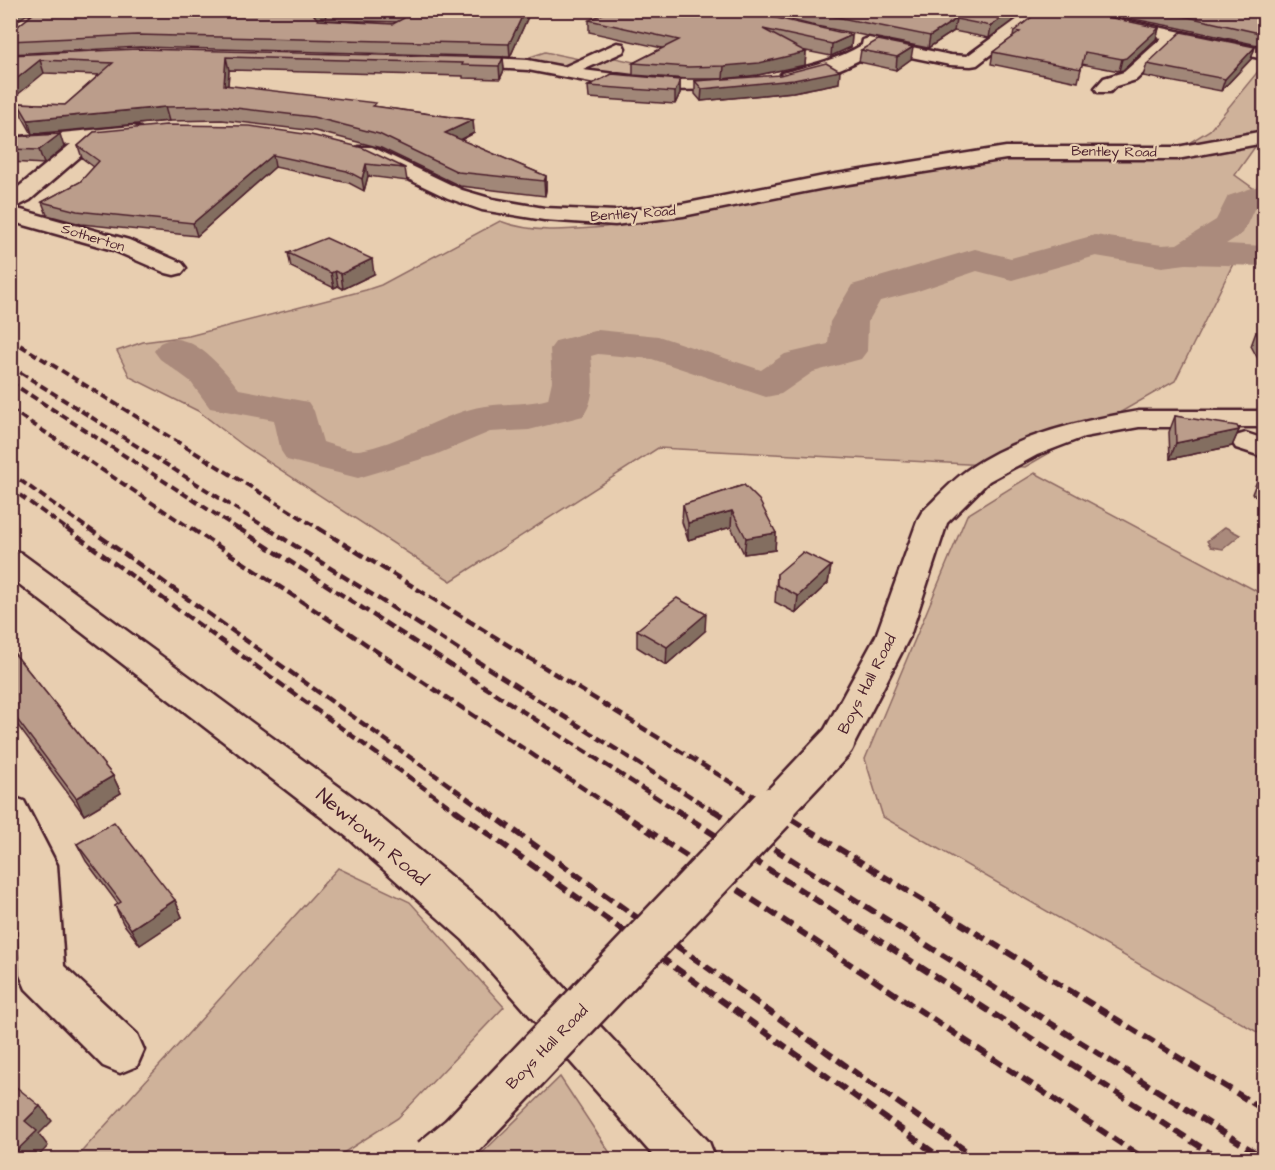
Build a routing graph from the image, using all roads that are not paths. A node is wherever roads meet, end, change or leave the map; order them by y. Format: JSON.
{"nodes":[{"id":1,"x":48,"y":10,"type":"edge"},
{"id":2,"x":1048,"y":11,"type":"edge"},
{"id":3,"x":10,"y":20,"type":"edge"},
{"id":4,"x":1098,"y":20,"type":"edge"},
{"id":5,"x":33,"y":21,"type":"junction"},
{"id":6,"x":1175,"y":34,"type":"junction"},
{"id":7,"x":10,"y":37,"type":"edge"},
{"id":8,"x":854,"y":40,"type":"edge"},
{"id":9,"x":875,"y":44,"type":"junction"},
{"id":10,"x":617,"y":48,"type":"dead end"},
{"id":11,"x":1264,"y":54,"type":"edge"},
{"id":12,"x":444,"y":61,"type":"edge"},
{"id":13,"x":566,"y":72,"type":"junction"},
{"id":14,"x":1142,"y":89,"type":"dead end"},
{"id":15,"x":151,"y":130,"type":"edge"},
{"id":16,"x":92,"y":136,"type":"junction"},
{"id":17,"x":1264,"y":137,"type":"edge"},
{"id":18,"x":10,"y":144,"type":"edge"},
{"id":19,"x":343,"y":145,"type":"edge"},
{"id":20,"x":10,"y":203,"type":"edge"},
{"id":21,"x":10,"y":214,"type":"edge"},
{"id":22,"x":174,"y":268,"type":"dead end"},
{"id":23,"x":1258,"y":436,"type":"edge"},
{"id":24,"x":10,"y":560,"type":"edge"},
{"id":25,"x":10,"y":812,"type":"edge"},
{"id":26,"x":120,"y":1050,"type":"dead end"},
{"id":27,"x":434,"y":1160,"type":"edge"},
{"id":28,"x":691,"y":1160,"type":"edge"}],
"edges":[{"from":1,"to":5,"type":"street"},
{"from":2,"to":9,"type":"street"},
{"from":3,"to":5,"type":"street"},
{"from":4,"to":6,"type":"street"},
{"from":5,"to":7,"type":"street"},
{"from":6,"to":11,"type":"street"},
{"from":6,"to":14,"type":"street"},
{"from":8,"to":9,"type":"street"},
{"from":9,"to":13,"type":"street"},
{"from":10,"to":13,"type":"street"},
{"from":12,"to":13,"type":"street"},
{"from":15,"to":16,"type":"street"},
{"from":16,"to":18,"type":"street"},
{"from":16,"to":20,"type":"street"},
{"from":17,"to":19,"type":"street","name":"Bentley Road"},
{"from":21,"to":22,"type":"street","name":"Sotherton"},
{"from":23,"to":27,"type":"street","name":"Boys Hall Road","bridge":true},
{"from":24,"to":28,"type":"street","name":"Newtown Road"},
{"from":25,"to":26,"type":"street"}]}
